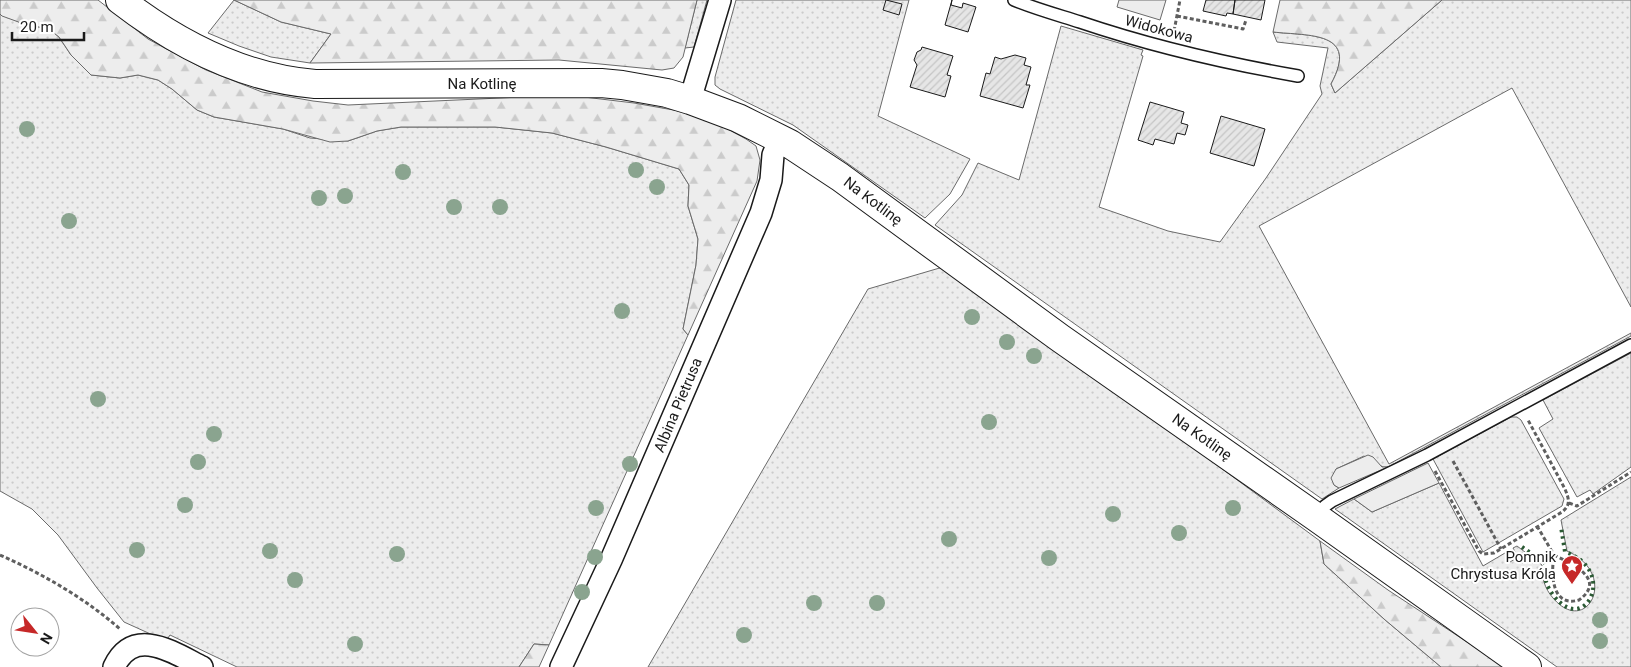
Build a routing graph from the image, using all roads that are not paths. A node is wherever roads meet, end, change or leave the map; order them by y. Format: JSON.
{"nodes":[{"id":1,"x":120,"y":0,"type":"edge"},
{"id":2,"x":720,"y":0,"type":"edge"},
{"id":3,"x":1014,"y":0,"type":"edge"},
{"id":4,"x":1298,"y":76,"type":"dead end"},
{"id":5,"x":690,"y":100,"type":"junction"},
{"id":6,"x":780,"y":138,"type":"junction"},
{"id":7,"x":1631,"y":345,"type":"edge"},
{"id":8,"x":1316,"y":517,"type":"junction"},
{"id":9,"x":114,"y":667,"type":"edge"},
{"id":10,"x":202,"y":667,"type":"edge"},
{"id":11,"x":562,"y":667,"type":"edge"},
{"id":12,"x":1527,"y":667,"type":"edge"}],
"edges":[{"from":1,"to":5,"type":"street","name":"Na Kotlinę"},
{"from":2,"to":5,"type":"street"},
{"from":3,"to":4,"type":"lane","name":"Widokowa"},
{"from":5,"to":6,"type":"street","name":"Na Kotlinę"},
{"from":6,"to":8,"type":"street","name":"Na Kotlinę"},
{"from":6,"to":11,"type":"street","name":"Albina Pietrusa"},
{"from":7,"to":8,"type":"lane"},
{"from":8,"to":12,"type":"street","name":"Na Kotlinę"},
{"from":9,"to":10,"type":"street"}]}
